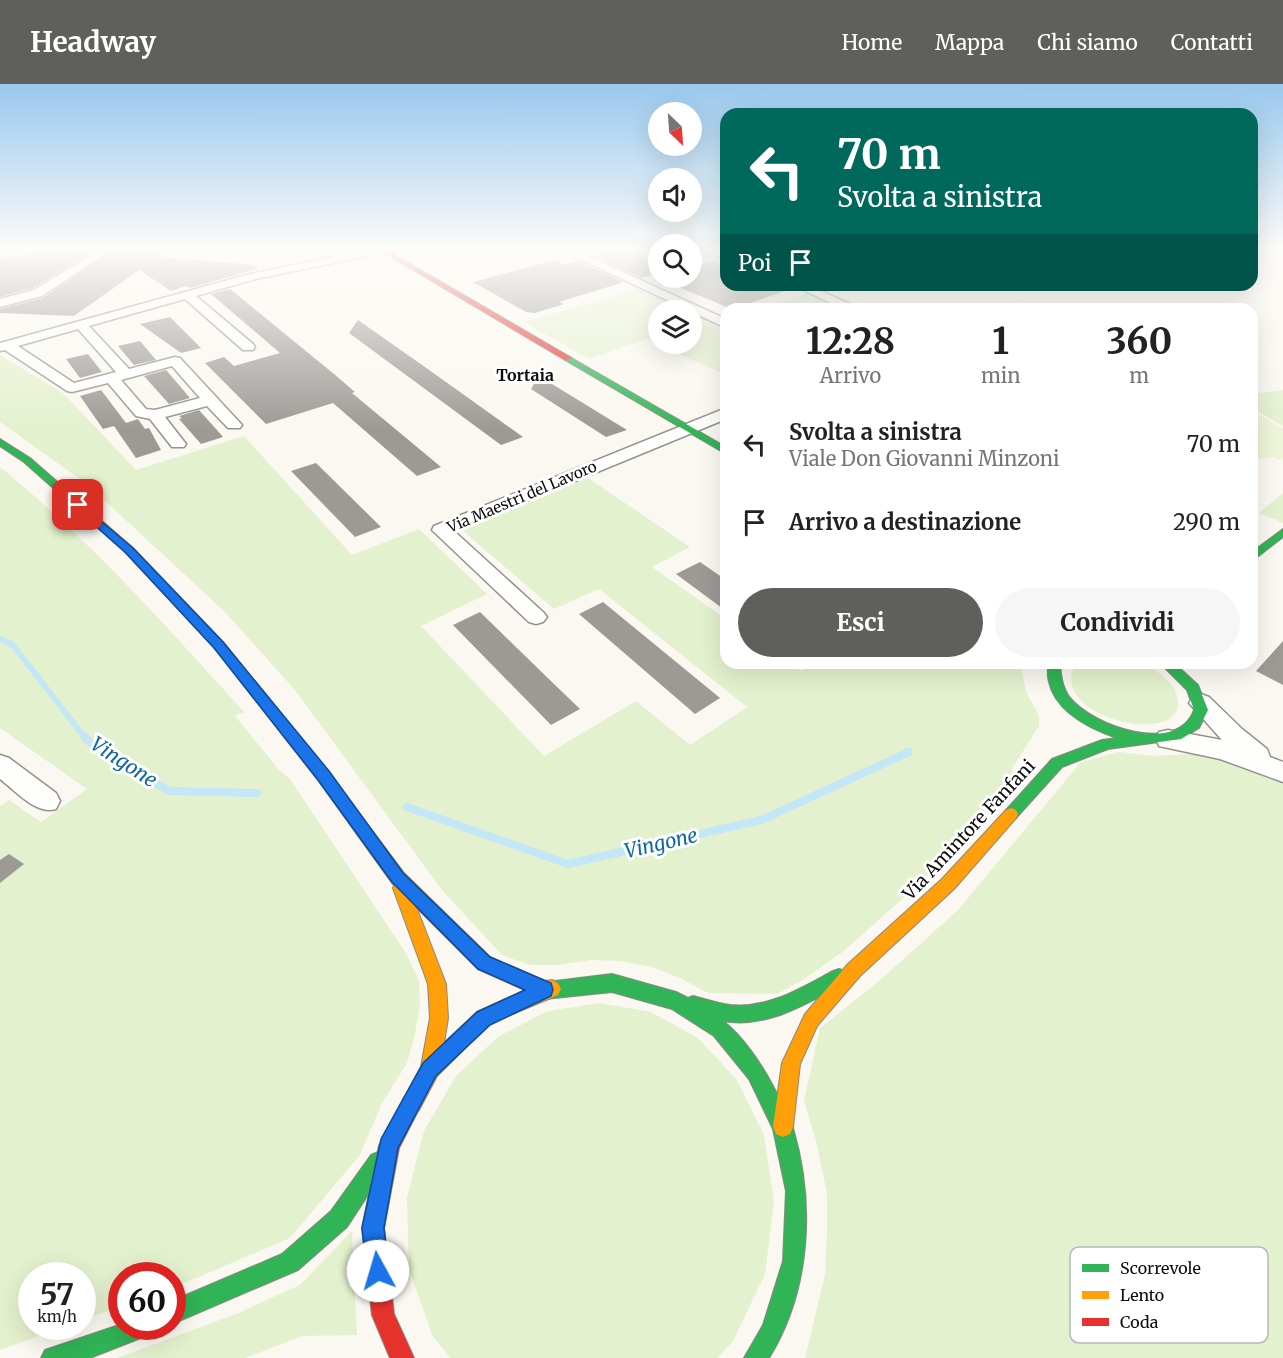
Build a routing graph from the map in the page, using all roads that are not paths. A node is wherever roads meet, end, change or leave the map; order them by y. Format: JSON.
{"nodes":[{"id":1,"x":132,"y":310,"type":"edge"},
{"id":2,"x":206,"y":310,"type":"edge"},
{"id":3,"x":485,"y":310,"type":"edge"},
{"id":4,"x":697,"y":310,"type":"edge"},
{"id":5,"x":720,"y":321,"type":"edge"},
{"id":6,"x":84,"y":329,"type":"dead end"},
{"id":7,"x":3,"y":343,"type":"edge"},
{"id":8,"x":248,"y":347,"type":"dead end"},
{"id":9,"x":119,"y":376,"type":"junction"},
{"id":10,"x":210,"y":400,"type":"junction"},
{"id":11,"x":155,"y":415,"type":"junction"},
{"id":12,"x":720,"y":415,"type":"edge"},
{"id":13,"x":234,"y":425,"type":"dead end"},
{"id":14,"x":687,"y":429,"type":"junction"},
{"id":15,"x":0,"y":442,"type":"edge"},
{"id":16,"x":178,"y":444,"type":"dead end"},
{"id":17,"x":720,"y":448,"type":"edge"},
{"id":18,"x":1283,"y":532,"type":"edge"},
{"id":19,"x":1258,"y":553,"type":"edge"},
{"id":20,"x":536,"y":617,"type":"dead end"},
{"id":21,"x":1053,"y":669,"type":"edge"},
{"id":22,"x":1180,"y":669,"type":"edge"},
{"id":23,"x":1058,"y":692,"type":"junction"},
{"id":24,"x":1200,"y":703,"type":"junction"},
{"id":25,"x":1063,"y":719,"type":"dead end"},
{"id":26,"x":1157,"y":740,"type":"junction"},
{"id":27,"x":0,"y":765,"type":"edge"},
{"id":28,"x":47,"y":801,"type":"dead end"},
{"id":29,"x":398,"y":878,"type":"junction"},
{"id":30,"x":854,"y":970,"type":"junction"},
{"id":31,"x":544,"y":990,"type":"junction"},
{"id":32,"x":676,"y":1001,"type":"junction"},
{"id":33,"x":430,"y":1069,"type":"junction"},
{"id":34,"x":783,"y":1126,"type":"junction"},
{"id":35,"x":389,"y":1146,"type":"junction"},
{"id":36,"x":186,"y":1307,"type":"edge"},
{"id":37,"x":773,"y":1331,"type":"junction"},
{"id":38,"x":110,"y":1340,"type":"edge"},
{"id":39,"x":53,"y":1358,"type":"edge"},
{"id":40,"x":402,"y":1358,"type":"edge"},
{"id":41,"x":756,"y":1358,"type":"edge"},
{"id":42,"x":773,"y":1358,"type":"edge"}],
"edges":[{"from":1,"to":7,"type":"street"},
{"from":2,"to":8,"type":"street"},
{"from":3,"to":14,"type":"street"},
{"from":4,"to":5,"type":"street"},
{"from":6,"to":9,"type":"street"},
{"from":7,"to":9,"type":"street"},
{"from":9,"to":10,"type":"street"},
{"from":9,"to":11,"type":"street"},
{"from":10,"to":11,"type":"street"},
{"from":10,"to":13,"type":"street"},
{"from":11,"to":16,"type":"street"},
{"from":12,"to":14,"type":"street"},
{"from":14,"to":17,"type":"street"},
{"from":14,"to":20,"type":"street","name":"Via Maestri del Lavoro"},
{"from":15,"to":29,"type":"street"},
{"from":18,"to":19,"type":"street"},
{"from":21,"to":23,"type":"street"},
{"from":22,"to":24,"type":"street"},
{"from":23,"to":25,"type":"street"},
{"from":23,"to":26,"type":"street"},
{"from":24,"to":26,"type":"street","name":"Via Amintore Fanfani"},
{"from":24,"to":26,"type":"street"},
{"from":26,"to":30,"type":"street","name":"Via Amintore Fanfani"},
{"from":27,"to":28,"type":"street"},
{"from":29,"to":31,"type":"street"},
{"from":29,"to":33,"type":"street"},
{"from":30,"to":32,"type":"street","name":"Via Amintore Fanfani"},
{"from":30,"to":34,"type":"street","name":"Via Amintore Fanfani"},
{"from":31,"to":32,"type":"street"},
{"from":31,"to":33,"type":"street"},
{"from":32,"to":34,"type":"street"},
{"from":33,"to":35,"type":"street"},
{"from":34,"to":37,"type":"street"},
{"from":35,"to":36,"type":"street"},
{"from":35,"to":40,"type":"street"},
{"from":37,"to":41,"type":"street"},
{"from":37,"to":42,"type":"street"},
{"from":38,"to":39,"type":"street"}]}
